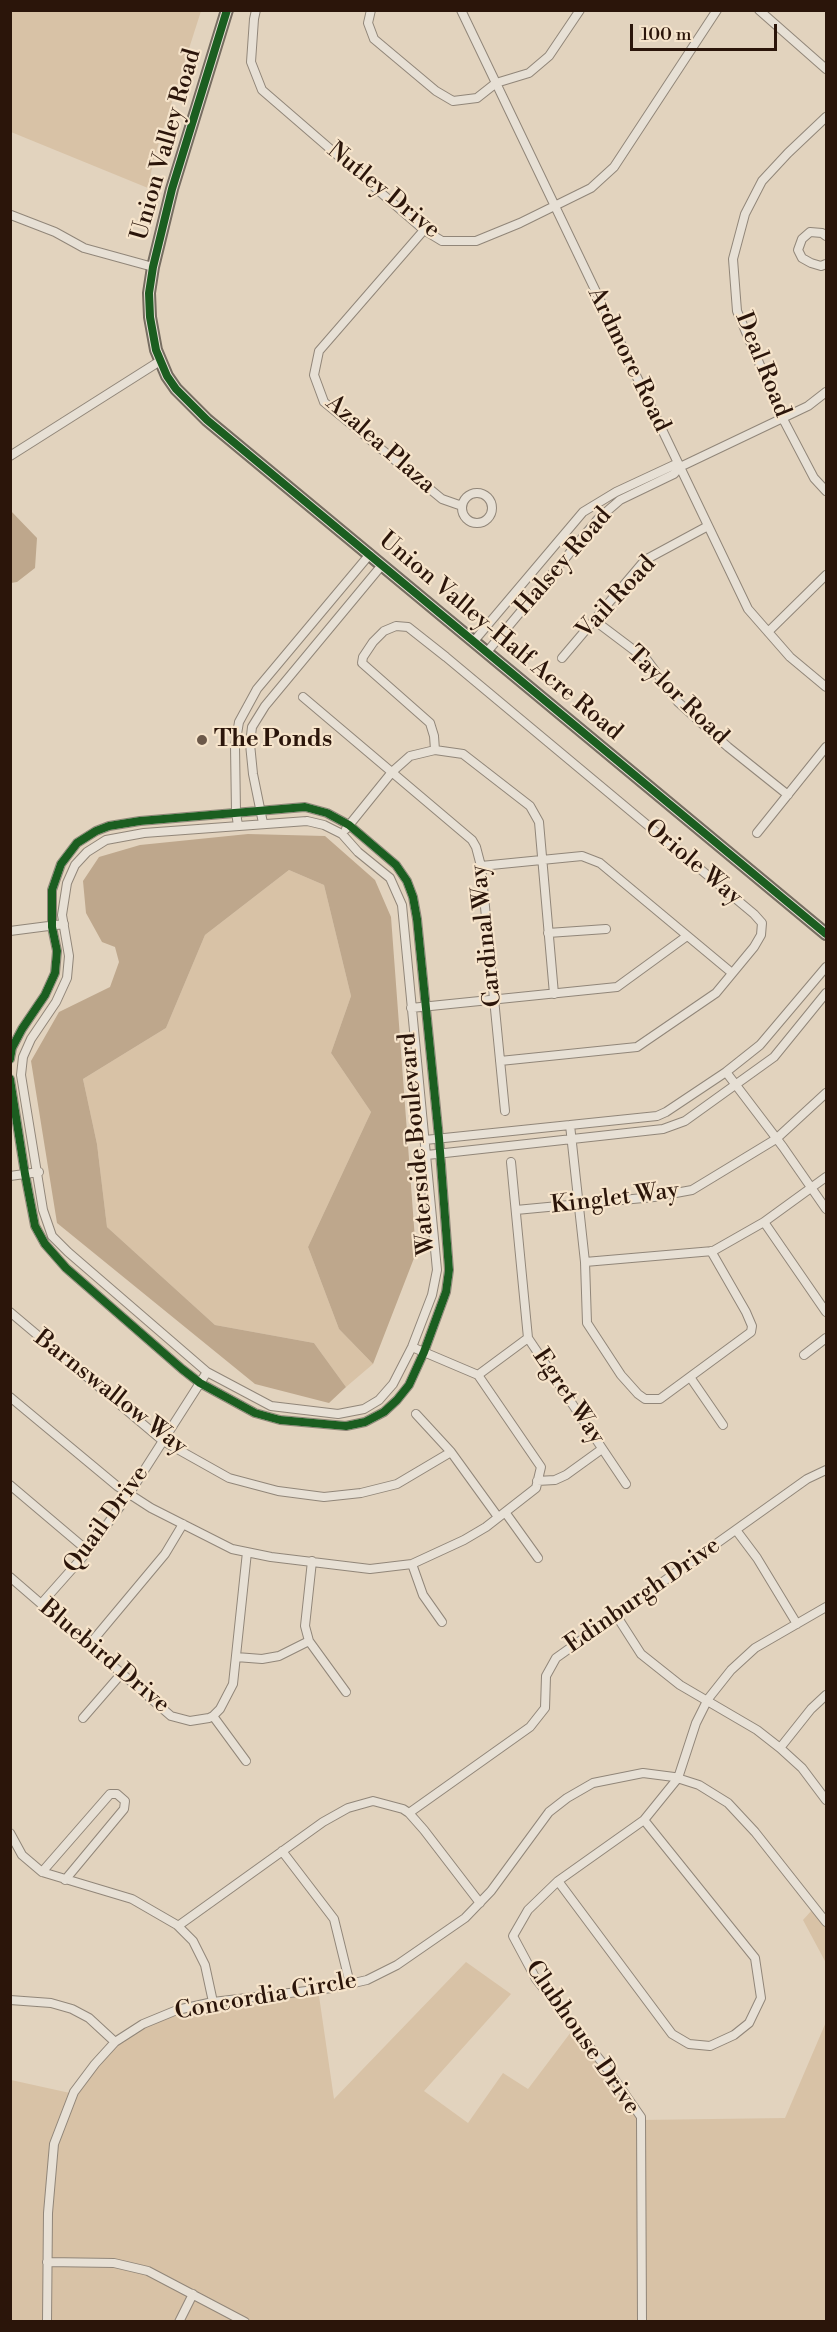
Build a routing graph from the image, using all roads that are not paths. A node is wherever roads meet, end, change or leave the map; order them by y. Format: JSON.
{"nodes":[{"id":1,"x":227,"y":10,"type":"edge"},
{"id":2,"x":256,"y":10,"type":"edge"},
{"id":3,"x":371,"y":10,"type":"edge"},
{"id":4,"x":461,"y":10,"type":"edge"},
{"id":5,"x":580,"y":10,"type":"edge"},
{"id":6,"x":717,"y":10,"type":"edge"},
{"id":7,"x":759,"y":10,"type":"edge"},
{"id":8,"x":826,"y":69,"type":"edge"},
{"id":9,"x":496,"y":83,"type":"junction"},
{"id":10,"x":826,"y":117,"type":"edge"},
{"id":11,"x":554,"y":206,"type":"junction"},
{"id":12,"x":11,"y":215,"type":"edge"},
{"id":13,"x":424,"y":231,"type":"junction"},
{"id":14,"x":826,"y":236,"type":"edge"},
{"id":15,"x":826,"y":264,"type":"edge"},
{"id":16,"x":153,"y":267,"type":"junction"},
{"id":17,"x":160,"y":361,"type":"junction"},
{"id":18,"x":826,"y":392,"type":"edge"},
{"id":19,"x":782,"y":417,"type":"junction"},
{"id":20,"x":10,"y":456,"type":"edge"},
{"id":21,"x":680,"y":467,"type":"junction"},
{"id":22,"x":826,"y":491,"type":"edge"},
{"id":23,"x":462,"y":506,"type":"dead end"},
{"id":24,"x":708,"y":526,"type":"junction"},
{"id":25,"x":370,"y":554,"type":"junction"},
{"id":26,"x":382,"y":565,"type":"junction"},
{"id":27,"x":826,"y":576,"type":"edge"},
{"id":28,"x":523,"y":583,"type":"junction"},
{"id":29,"x":536,"y":592,"type":"junction"},
{"id":30,"x":594,"y":620,"type":"junction"},
{"id":31,"x":768,"y":632,"type":"junction"},
{"id":32,"x":474,"y":641,"type":"junction"},
{"id":33,"x":487,"y":652,"type":"junction"},
{"id":34,"x":562,"y":658,"type":"dead end"},
{"id":35,"x":826,"y":687,"type":"edge"},
{"id":36,"x":303,"y":697,"type":"dead end"},
{"id":37,"x":826,"y":747,"type":"edge"},
{"id":38,"x":435,"y":750,"type":"junction"},
{"id":39,"x":392,"y":772,"type":"junction"},
{"id":40,"x":788,"y":795,"type":"junction"},
{"id":41,"x":262,"y":810,"type":"junction"},
{"id":42,"x":236,"y":812,"type":"junction"},
{"id":43,"x":263,"y":823,"type":"junction"},
{"id":44,"x":238,"y":825,"type":"junction"},
{"id":45,"x":349,"y":825,"type":"junction"},
{"id":46,"x":757,"y":833,"type":"dead end"},
{"id":47,"x":342,"y":834,"type":"junction"},
{"id":48,"x":542,"y":859,"type":"junction"},
{"id":49,"x":481,"y":866,"type":"junction"},
{"id":50,"x":64,"y":924,"type":"junction"},
{"id":51,"x":52,"y":927,"type":"junction"},
{"id":52,"x":606,"y":928,"type":"dead end"},
{"id":53,"x":10,"y":931,"type":"edge"},
{"id":54,"x":548,"y":933,"type":"junction"},
{"id":55,"x":826,"y":934,"type":"edge"},
{"id":56,"x":687,"y":936,"type":"junction"},
{"id":57,"x":826,"y":967,"type":"edge"},
{"id":58,"x":732,"y":973,"type":"junction"},
{"id":59,"x":806,"y":992,"type":"junction"},
{"id":60,"x":826,"y":993,"type":"edge"},
{"id":61,"x":554,"y":994,"type":"junction"},
{"id":62,"x":494,"y":1000,"type":"junction"},
{"id":63,"x":818,"y":1004,"type":"junction"},
{"id":64,"x":425,"y":1006,"type":"junction"},
{"id":65,"x":411,"y":1008,"type":"junction"},
{"id":66,"x":10,"y":1059,"type":"edge"},
{"id":67,"x":500,"y":1062,"type":"junction"},
{"id":68,"x":726,"y":1072,"type":"junction"},
{"id":69,"x":10,"y":1080,"type":"edge"},
{"id":70,"x":736,"y":1085,"type":"junction"},
{"id":71,"x":826,"y":1093,"type":"edge"},
{"id":72,"x":505,"y":1111,"type":"dead end"},
{"id":73,"x":570,"y":1125,"type":"junction"},
{"id":74,"x":439,"y":1138,"type":"junction"},
{"id":75,"x":571,"y":1138,"type":"junction"},
{"id":76,"x":776,"y":1138,"type":"junction"},
{"id":77,"x":425,"y":1140,"type":"junction"},
{"id":78,"x":440,"y":1154,"type":"junction"},
{"id":79,"x":427,"y":1155,"type":"junction"},
{"id":80,"x":511,"y":1162,"type":"dead end"},
{"id":81,"x":39,"y":1173,"type":"junction"},
{"id":82,"x":25,"y":1174,"type":"junction"},
{"id":83,"x":10,"y":1176,"type":"edge"},
{"id":84,"x":826,"y":1177,"type":"edge"},
{"id":85,"x":811,"y":1187,"type":"junction"},
{"id":86,"x":578,"y":1204,"type":"junction"},
{"id":87,"x":826,"y":1209,"type":"edge"},
{"id":88,"x":516,"y":1210,"type":"junction"},
{"id":89,"x":764,"y":1222,"type":"junction"},
{"id":90,"x":711,"y":1251,"type":"junction"},
{"id":91,"x":585,"y":1262,"type":"junction"},
{"id":92,"x":10,"y":1312,"type":"edge"},
{"id":93,"x":826,"y":1312,"type":"edge"},
{"id":94,"x":528,"y":1338,"type":"junction"},
{"id":95,"x":826,"y":1338,"type":"edge"},
{"id":96,"x":412,"y":1347,"type":"junction"},
{"id":97,"x":424,"y":1352,"type":"junction"},
{"id":98,"x":804,"y":1355,"type":"dead end"},
{"id":99,"x":207,"y":1372,"type":"junction"},
{"id":100,"x":478,"y":1375,"type":"junction"},
{"id":101,"x":690,"y":1377,"type":"junction"},
{"id":102,"x":200,"y":1383,"type":"junction"},
{"id":103,"x":10,"y":1397,"type":"edge"},
{"id":104,"x":417,"y":1414,"type":"dead end"},
{"id":105,"x":723,"y":1425,"type":"dead end"},
{"id":106,"x":163,"y":1441,"type":"junction"},
{"id":107,"x":602,"y":1449,"type":"junction"},
{"id":108,"x":451,"y":1452,"type":"junction"},
{"id":109,"x":826,"y":1470,"type":"edge"},
{"id":110,"x":537,"y":1481,"type":"junction"},
{"id":111,"x":626,"y":1484,"type":"dead end"},
{"id":112,"x":10,"y":1485,"type":"edge"},
{"id":113,"x":129,"y":1494,"type":"junction"},
{"id":114,"x":501,"y":1515,"type":"junction"},
{"id":115,"x":183,"y":1524,"type":"junction"},
{"id":116,"x":736,"y":1530,"type":"junction"},
{"id":117,"x":88,"y":1551,"type":"junction"},
{"id":118,"x":247,"y":1552,"type":"junction"},
{"id":119,"x":538,"y":1558,"type":"dead end"},
{"id":120,"x":312,"y":1562,"type":"junction"},
{"id":121,"x":412,"y":1564,"type":"junction"},
{"id":122,"x":10,"y":1577,"type":"edge"},
{"id":123,"x":41,"y":1604,"type":"junction"},
{"id":124,"x":826,"y":1607,"type":"edge"},
{"id":125,"x":616,"y":1615,"type":"junction"},
{"id":126,"x":442,"y":1622,"type":"dead end"},
{"id":127,"x":796,"y":1624,"type":"junction"},
{"id":128,"x":309,"y":1641,"type":"junction"},
{"id":129,"x":89,"y":1645,"type":"junction"},
{"id":130,"x":236,"y":1657,"type":"junction"},
{"id":131,"x":122,"y":1673,"type":"junction"},
{"id":132,"x":346,"y":1692,"type":"dead end"},
{"id":133,"x":826,"y":1695,"type":"edge"},
{"id":134,"x":707,"y":1701,"type":"junction"},
{"id":135,"x":213,"y":1716,"type":"junction"},
{"id":136,"x":83,"y":1718,"type":"dead end"},
{"id":137,"x":780,"y":1748,"type":"junction"},
{"id":138,"x":246,"y":1761,"type":"dead end"},
{"id":139,"x":678,"y":1778,"type":"junction"},
{"id":140,"x":826,"y":1800,"type":"edge"},
{"id":141,"x":409,"y":1814,"type":"junction"},
{"id":142,"x":644,"y":1821,"type":"junction"},
{"id":143,"x":10,"y":1833,"type":"edge"},
{"id":144,"x":282,"y":1851,"type":"junction"},
{"id":145,"x":42,"y":1872,"type":"junction"},
{"id":146,"x":65,"y":1880,"type":"junction"},
{"id":147,"x":558,"y":1881,"type":"junction"},
{"id":148,"x":480,"y":1903,"type":"junction"},
{"id":149,"x":826,"y":1922,"type":"edge"},
{"id":150,"x":178,"y":1926,"type":"junction"},
{"id":151,"x":350,"y":1984,"type":"junction"},
{"id":152,"x":10,"y":2000,"type":"edge"},
{"id":153,"x":213,"y":2002,"type":"junction"},
{"id":154,"x":116,"y":2042,"type":"junction"},
{"id":155,"x":47,"y":2262,"type":"junction"},
{"id":156,"x":193,"y":2294,"type":"junction"},
{"id":157,"x":47,"y":2322,"type":"edge"},
{"id":158,"x":179,"y":2322,"type":"edge"},
{"id":159,"x":245,"y":2322,"type":"edge"},
{"id":160,"x":642,"y":2322,"type":"edge"}],
"edges":[{"from":1,"to":16,"type":"street","name":"Union Valley Road"},
{"from":2,"to":13,"type":"street","name":"Nutley Drive"},
{"from":3,"to":9,"type":"street"},
{"from":4,"to":9,"type":"street","name":"Ardmore Road"},
{"from":5,"to":9,"type":"street"},
{"from":6,"to":11,"type":"street","name":"Nutley Drive"},
{"from":7,"to":8,"type":"street"},
{"from":9,"to":11,"type":"street","name":"Ardmore Road"},
{"from":10,"to":19,"type":"street","name":"Deal Road"},
{"from":11,"to":13,"type":"street","name":"Nutley Drive"},
{"from":11,"to":21,"type":"street","name":"Ardmore Road"},
{"from":12,"to":16,"type":"street"},
{"from":13,"to":23,"type":"street","name":"Azalea Plaza"},
{"from":14,"to":15,"type":"street"},
{"from":16,"to":17,"type":"street","name":"Union Valley Road"},
{"from":17,"to":20,"type":"street"},
{"from":17,"to":25,"type":"street","name":"Union Valley-Half Acre Road"},
{"from":18,"to":19,"type":"street","name":"Halsey Road"},
{"from":19,"to":21,"type":"street","name":"Halsey Road"},
{"from":19,"to":22,"type":"street","name":"Deal Road"},
{"from":21,"to":24,"type":"street","name":"Ardmore Road"},
{"from":21,"to":28,"type":"street","name":"Halsey Road"},
{"from":21,"to":29,"type":"street","name":"Halsey Road"},
{"from":24,"to":30,"type":"street","name":"Vail Road"},
{"from":24,"to":31,"type":"street","name":"Ardmore Road"},
{"from":25,"to":26,"type":"street","name":"Union Valley-Half Acre Road"},
{"from":25,"to":42,"type":"street"},
{"from":26,"to":32,"type":"street","name":"Union Valley-Half Acre Road"},
{"from":26,"to":41,"type":"street"},
{"from":27,"to":31,"type":"street"},
{"from":28,"to":29,"type":"street"},
{"from":28,"to":32,"type":"street","name":"Halsey Road"},
{"from":29,"to":33,"type":"street","name":"Halsey Road"},
{"from":30,"to":34,"type":"street","name":"Vail Road"},
{"from":30,"to":40,"type":"street","name":"Taylor Road"},
{"from":31,"to":35,"type":"street","name":"Ardmore Road"},
{"from":32,"to":33,"type":"street","name":"Union Valley-Half Acre Road"},
{"from":33,"to":55,"type":"street","name":"Union Valley-Half Acre Road"},
{"from":36,"to":39,"type":"street","name":"Cardinal Way"},
{"from":37,"to":40,"type":"street"},
{"from":38,"to":39,"type":"street"},
{"from":38,"to":48,"type":"street"},
{"from":38,"to":58,"type":"street","name":"Oriole Way"},
{"from":39,"to":45,"type":"street"},
{"from":39,"to":49,"type":"street","name":"Cardinal Way"},
{"from":40,"to":46,"type":"street"},
{"from":41,"to":42,"type":"street","name":"Waterside Boulevard"},
{"from":41,"to":43,"type":"street"},
{"from":41,"to":45,"type":"street","name":"Waterside Boulevard"},
{"from":42,"to":44,"type":"street"},
{"from":42,"to":51,"type":"street","name":"Waterside Boulevard"},
{"from":43,"to":44,"type":"street","name":"Waterside Boulevard"},
{"from":43,"to":47,"type":"street","name":"Waterside Boulevard"},
{"from":44,"to":50,"type":"street","name":"Waterside Boulevard"},
{"from":45,"to":47,"type":"street"},
{"from":45,"to":64,"type":"street","name":"Waterside Boulevard"},
{"from":47,"to":65,"type":"street","name":"Waterside Boulevard"},
{"from":48,"to":49,"type":"street"},
{"from":48,"to":54,"type":"street"},
{"from":48,"to":56,"type":"street"},
{"from":49,"to":62,"type":"street","name":"Cardinal Way"},
{"from":50,"to":51,"type":"street"},
{"from":50,"to":81,"type":"street","name":"Waterside Boulevard"},
{"from":51,"to":53,"type":"street"},
{"from":51,"to":66,"type":"street","name":"Waterside Boulevard"},
{"from":52,"to":54,"type":"street"},
{"from":54,"to":61,"type":"street"},
{"from":56,"to":58,"type":"street"},
{"from":56,"to":61,"type":"street"},
{"from":57,"to":59,"type":"street"},
{"from":58,"to":67,"type":"street","name":"Oriole Way"},
{"from":59,"to":63,"type":"street"},
{"from":59,"to":68,"type":"street"},
{"from":60,"to":63,"type":"street"},
{"from":61,"to":62,"type":"street"},
{"from":62,"to":64,"type":"street"},
{"from":62,"to":67,"type":"street","name":"Cardinal Way"},
{"from":63,"to":70,"type":"street"},
{"from":64,"to":65,"type":"street"},
{"from":64,"to":74,"type":"street","name":"Waterside Boulevard"},
{"from":65,"to":77,"type":"street","name":"Waterside Boulevard"},
{"from":67,"to":72,"type":"street","name":"Cardinal Way"},
{"from":68,"to":70,"type":"street"},
{"from":68,"to":73,"type":"street"},
{"from":69,"to":82,"type":"street","name":"Waterside Boulevard"},
{"from":70,"to":75,"type":"street"},
{"from":70,"to":76,"type":"street"},
{"from":71,"to":76,"type":"street","name":"Kinglet Way"},
{"from":73,"to":74,"type":"street"},
{"from":73,"to":75,"type":"street"},
{"from":74,"to":77,"type":"street"},
{"from":74,"to":78,"type":"street","name":"Waterside Boulevard"},
{"from":75,"to":78,"type":"street"},
{"from":75,"to":86,"type":"street"},
{"from":76,"to":85,"type":"street"},
{"from":76,"to":86,"type":"street","name":"Kinglet Way"},
{"from":77,"to":79,"type":"street","name":"Waterside Boulevard"},
{"from":78,"to":79,"type":"street"},
{"from":78,"to":97,"type":"street","name":"Waterside Boulevard"},
{"from":79,"to":96,"type":"street","name":"Waterside Boulevard"},
{"from":80,"to":88,"type":"street","name":"Egret Way"},
{"from":81,"to":82,"type":"street"},
{"from":81,"to":99,"type":"street","name":"Waterside Boulevard"},
{"from":82,"to":83,"type":"street"},
{"from":82,"to":102,"type":"street","name":"Waterside Boulevard"},
{"from":84,"to":85,"type":"street"},
{"from":85,"to":87,"type":"street"},
{"from":85,"to":89,"type":"street"},
{"from":86,"to":88,"type":"street","name":"Kinglet Way"},
{"from":86,"to":91,"type":"street"},
{"from":88,"to":94,"type":"street","name":"Egret Way"},
{"from":89,"to":90,"type":"street"},
{"from":89,"to":93,"type":"street"},
{"from":90,"to":91,"type":"street"},
{"from":90,"to":101,"type":"street"},
{"from":91,"to":101,"type":"street"},
{"from":92,"to":106,"type":"street","name":"Barnswallow Way"},
{"from":94,"to":100,"type":"street"},
{"from":94,"to":107,"type":"street","name":"Egret Way"},
{"from":95,"to":98,"type":"street"},
{"from":96,"to":97,"type":"street"},
{"from":96,"to":99,"type":"street","name":"Waterside Boulevard"},
{"from":97,"to":100,"type":"street"},
{"from":97,"to":102,"type":"street","name":"Waterside Boulevard"},
{"from":99,"to":102,"type":"street","name":"Quail Drive"},
{"from":100,"to":110,"type":"street"},
{"from":101,"to":105,"type":"street"},
{"from":102,"to":106,"type":"street","name":"Quail Drive"},
{"from":103,"to":113,"type":"street"},
{"from":104,"to":108,"type":"street"},
{"from":106,"to":108,"type":"street","name":"Barnswallow Way"},
{"from":106,"to":113,"type":"street","name":"Quail Drive"},
{"from":107,"to":110,"type":"street"},
{"from":107,"to":111,"type":"street","name":"Egret Way"},
{"from":108,"to":114,"type":"street"},
{"from":109,"to":116,"type":"street","name":"Edinburgh Drive"},
{"from":110,"to":114,"type":"street"},
{"from":112,"to":117,"type":"street"},
{"from":113,"to":115,"type":"street"},
{"from":113,"to":117,"type":"street","name":"Quail Drive"},
{"from":114,"to":119,"type":"street"},
{"from":114,"to":121,"type":"street"},
{"from":115,"to":118,"type":"street"},
{"from":115,"to":129,"type":"street"},
{"from":116,"to":125,"type":"street","name":"Edinburgh Drive"},
{"from":116,"to":127,"type":"street"},
{"from":117,"to":123,"type":"street","name":"Quail Drive"},
{"from":118,"to":120,"type":"street"},
{"from":118,"to":130,"type":"street"},
{"from":120,"to":121,"type":"street"},
{"from":120,"to":128,"type":"street"},
{"from":121,"to":126,"type":"street"},
{"from":122,"to":123,"type":"street","name":"Bluebird Drive"},
{"from":123,"to":129,"type":"street","name":"Bluebird Drive"},
{"from":124,"to":127,"type":"street"},
{"from":125,"to":134,"type":"street"},
{"from":125,"to":141,"type":"street","name":"Edinburgh Drive"},
{"from":127,"to":134,"type":"street"},
{"from":128,"to":130,"type":"street"},
{"from":128,"to":132,"type":"street"},
{"from":129,"to":131,"type":"street","name":"Bluebird Drive"},
{"from":130,"to":135,"type":"street"},
{"from":131,"to":135,"type":"street","name":"Bluebird Drive"},
{"from":131,"to":136,"type":"street"},
{"from":133,"to":137,"type":"street"},
{"from":134,"to":137,"type":"street"},
{"from":134,"to":139,"type":"street"},
{"from":135,"to":138,"type":"street"},
{"from":137,"to":140,"type":"street"},
{"from":139,"to":142,"type":"street"},
{"from":139,"to":148,"type":"street","name":"Concordia Circle"},
{"from":139,"to":149,"type":"street","name":"Concordia Circle"},
{"from":141,"to":144,"type":"street"},
{"from":141,"to":148,"type":"street"},
{"from":142,"to":147,"type":"street"},
{"from":142,"to":147,"type":"street"},
{"from":143,"to":145,"type":"street"},
{"from":144,"to":150,"type":"street"},
{"from":144,"to":151,"type":"street"},
{"from":145,"to":146,"type":"street"},
{"from":145,"to":146,"type":"street"},
{"from":146,"to":150,"type":"street"},
{"from":147,"to":160,"type":"street","name":"Clubhouse Drive"},
{"from":148,"to":151,"type":"street","name":"Concordia Circle"},
{"from":150,"to":153,"type":"street"},
{"from":151,"to":153,"type":"street","name":"Concordia Circle"},
{"from":152,"to":154,"type":"street"},
{"from":153,"to":154,"type":"street","name":"Concordia Circle"},
{"from":154,"to":155,"type":"street","name":"Concordia Circle"},
{"from":155,"to":156,"type":"street"},
{"from":155,"to":157,"type":"street","name":"Concordia Circle"},
{"from":156,"to":158,"type":"street"},
{"from":156,"to":159,"type":"street"}]}
